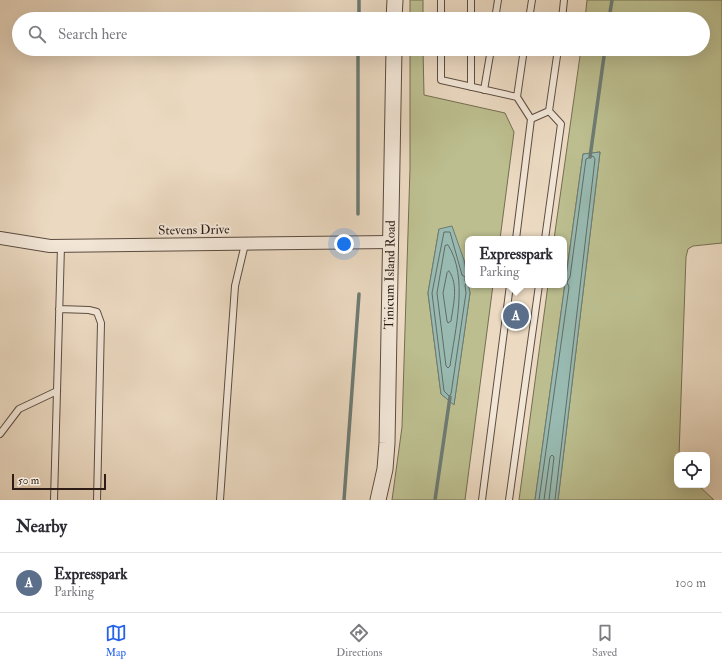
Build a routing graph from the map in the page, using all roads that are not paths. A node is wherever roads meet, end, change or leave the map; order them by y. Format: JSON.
{"nodes":[{"id":1,"x":395,"y":0,"type":"edge"},
{"id":2,"x":440,"y":0,"type":"edge"},
{"id":3,"x":471,"y":0,"type":"edge"},
{"id":4,"x":498,"y":0,"type":"edge"},
{"id":5,"x":532,"y":0,"type":"edge"},
{"id":6,"x":564,"y":0,"type":"edge"},
{"id":7,"x":394,"y":12,"type":"edge"},
{"id":8,"x":441,"y":12,"type":"edge"},
{"id":9,"x":471,"y":12,"type":"edge"},
{"id":10,"x":496,"y":12,"type":"edge"},
{"id":11,"x":530,"y":12,"type":"edge"},
{"id":12,"x":563,"y":12,"type":"edge"},
{"id":13,"x":394,"y":56,"type":"edge"},
{"id":14,"x":441,"y":56,"type":"edge"},
{"id":15,"x":471,"y":56,"type":"edge"},
{"id":16,"x":490,"y":56,"type":"edge"},
{"id":17,"x":523,"y":56,"type":"edge"},
{"id":18,"x":557,"y":56,"type":"edge"},
{"id":19,"x":471,"y":87,"type":"junction"},
{"id":20,"x":484,"y":90,"type":"junction"},
{"id":21,"x":517,"y":97,"type":"junction"},
{"id":22,"x":549,"y":111,"type":"junction"},
{"id":23,"x":531,"y":119,"type":"junction"},
{"id":24,"x":516,"y":236,"type":"edge"},
{"id":25,"x":545,"y":236,"type":"edge"},
{"id":26,"x":0,"y":238,"type":"edge"},
{"id":27,"x":390,"y":242,"type":"junction"},
{"id":28,"x":246,"y":244,"type":"junction"},
{"id":29,"x":61,"y":246,"type":"junction"},
{"id":30,"x":510,"y":288,"type":"edge"},
{"id":31,"x":539,"y":288,"type":"edge"},
{"id":32,"x":59,"y":309,"type":"junction"},
{"id":33,"x":57,"y":391,"type":"junction"},
{"id":34,"x":0,"y":434,"type":"edge"},
{"id":35,"x":54,"y":500,"type":"edge"},
{"id":36,"x":98,"y":500,"type":"edge"},
{"id":37,"x":220,"y":500,"type":"edge"},
{"id":38,"x":378,"y":500,"type":"edge"},
{"id":39,"x":482,"y":500,"type":"edge"},
{"id":40,"x":509,"y":500,"type":"edge"}],
"edges":[{"from":1,"to":7,"type":"street"},
{"from":2,"to":8,"type":"lane"},
{"from":3,"to":9,"type":"lane"},
{"from":4,"to":10,"type":"lane"},
{"from":5,"to":11,"type":"lane"},
{"from":6,"to":12,"type":"lane"},
{"from":13,"to":27,"type":"street","name":"Tinicum Island Road"},
{"from":14,"to":19,"type":"lane"},
{"from":15,"to":19,"type":"lane"},
{"from":16,"to":20,"type":"lane"},
{"from":17,"to":21,"type":"lane"},
{"from":18,"to":22,"type":"lane"},
{"from":19,"to":20,"type":"lane"},
{"from":20,"to":21,"type":"lane"},
{"from":21,"to":23,"type":"lane"},
{"from":22,"to":23,"type":"lane"},
{"from":22,"to":25,"type":"lane"},
{"from":23,"to":24,"type":"lane"},
{"from":26,"to":29,"type":"street","name":"Stevens Drive"},
{"from":27,"to":28,"type":"street","name":"Stevens Drive"},
{"from":27,"to":38,"type":"street","name":"Tinicum Island Road"},
{"from":28,"to":29,"type":"street","name":"Stevens Drive"},
{"from":28,"to":37,"type":"lane"},
{"from":29,"to":32,"type":"lane"},
{"from":30,"to":39,"type":"lane"},
{"from":31,"to":40,"type":"lane"},
{"from":32,"to":33,"type":"lane"},
{"from":32,"to":36,"type":"lane"},
{"from":33,"to":34,"type":"lane"},
{"from":33,"to":35,"type":"lane"}]}
